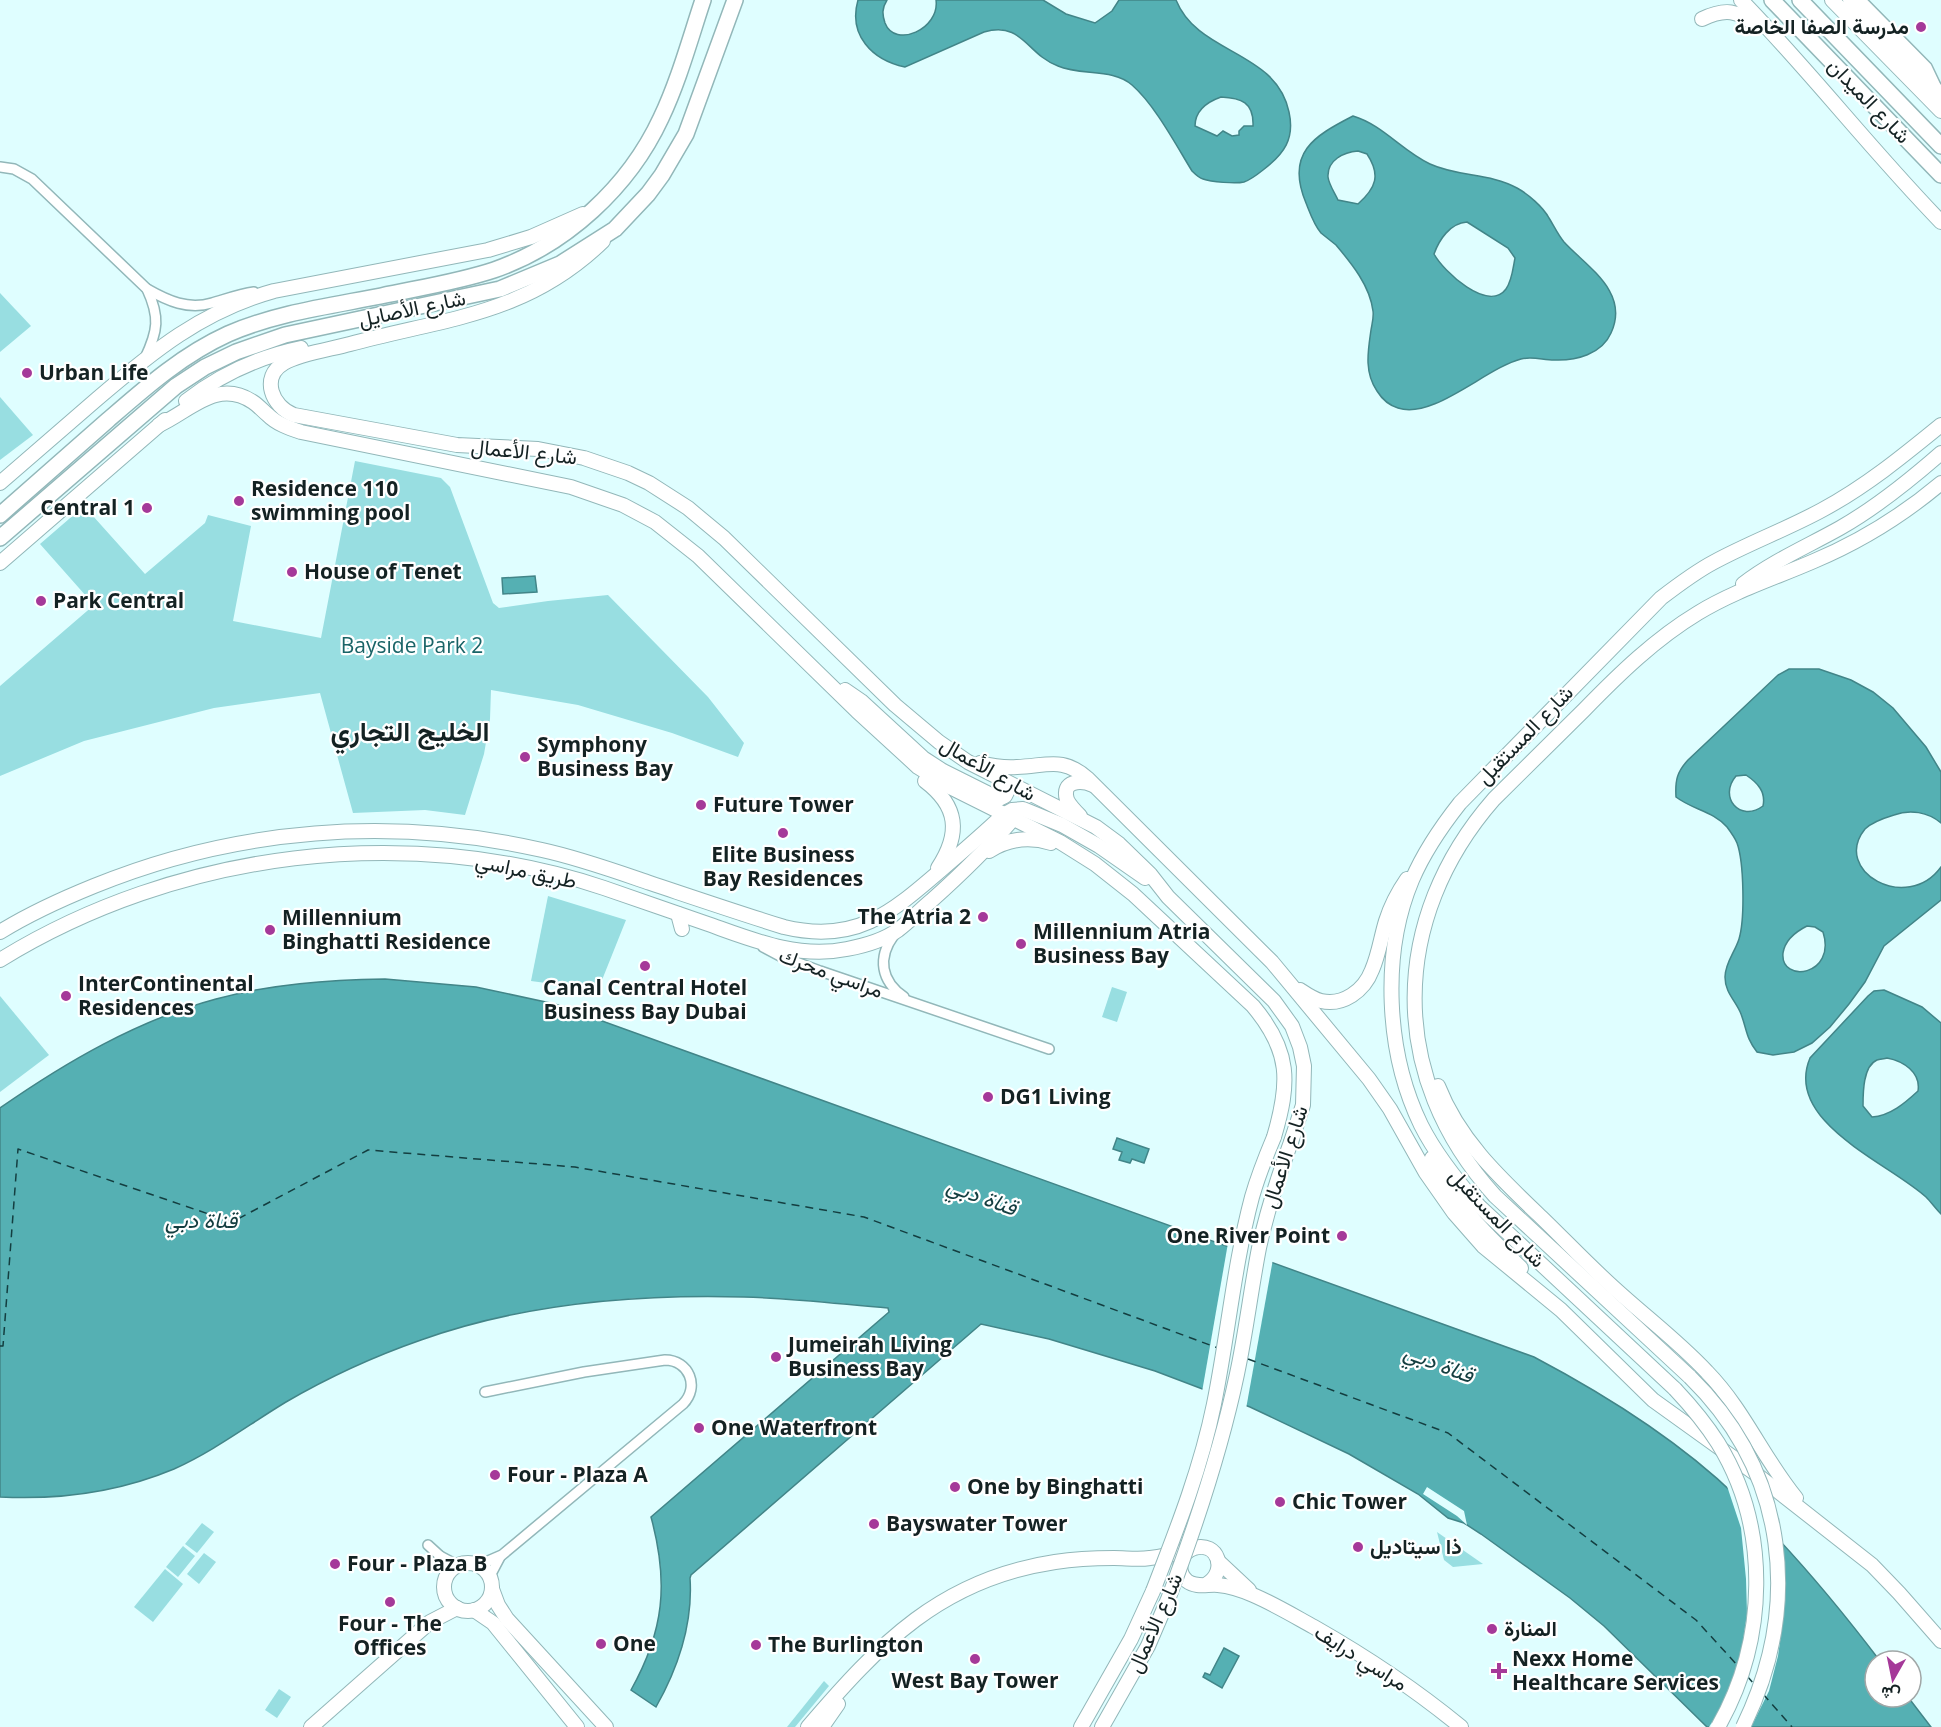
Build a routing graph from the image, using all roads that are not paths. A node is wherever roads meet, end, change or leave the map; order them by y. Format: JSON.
{"nodes":[{"id":1,"x":703,"y":0,"type":"edge"},
{"id":2,"x":735,"y":0,"type":"edge"},
{"id":3,"x":1741,"y":0,"type":"edge"},
{"id":4,"x":1760,"y":0,"type":"edge"},
{"id":5,"x":1772,"y":0,"type":"edge"},
{"id":6,"x":1800,"y":0,"type":"edge"},
{"id":7,"x":1812,"y":0,"type":"edge"},
{"id":8,"x":1832,"y":0,"type":"edge"},
{"id":9,"x":1850,"y":0,"type":"edge"},
{"id":10,"x":1861,"y":0,"type":"edge"},
{"id":11,"x":1702,"y":19,"type":"dead end"},
{"id":12,"x":1771,"y":30,"type":"junction"},
{"id":13,"x":1802,"y":32,"type":"junction"},
{"id":14,"x":1848,"y":49,"type":"junction"},
{"id":15,"x":1939,"y":93,"type":"edge"},
{"id":16,"x":1941,"y":111,"type":"edge"},
{"id":17,"x":1941,"y":146,"type":"edge"},
{"id":18,"x":0,"y":167,"type":"edge"},
{"id":19,"x":1941,"y":175,"type":"edge"},
{"id":20,"x":593,"y":208,"type":"junction"},
{"id":21,"x":1941,"y":222,"type":"edge"},
{"id":22,"x":615,"y":229,"type":"junction"},
{"id":23,"x":147,"y":289,"type":"junction"},
{"id":24,"x":209,"y":310,"type":"junction"},
{"id":25,"x":286,"y":356,"type":"junction"},
{"id":26,"x":144,"y":359,"type":"junction"},
{"id":27,"x":159,"y":425,"type":"junction"},
{"id":28,"x":1941,"y":425,"type":"edge"},
{"id":29,"x":1941,"y":453,"type":"edge"},
{"id":30,"x":0,"y":483,"type":"edge"},
{"id":31,"x":1941,"y":483,"type":"edge"},
{"id":32,"x":0,"y":515,"type":"edge"},
{"id":33,"x":0,"y":538,"type":"edge"},
{"id":34,"x":0,"y":563,"type":"edge"},
{"id":35,"x":1730,"y":595,"type":"junction"},
{"id":36,"x":817,"y":673,"type":"junction"},
{"id":37,"x":857,"y":711,"type":"junction"},
{"id":38,"x":955,"y":754,"type":"junction"},
{"id":39,"x":996,"y":776,"type":"junction"},
{"id":40,"x":1094,"y":785,"type":"junction"},
{"id":41,"x":1018,"y":788,"type":"junction"},
{"id":42,"x":1011,"y":814,"type":"junction"},
{"id":43,"x":1083,"y":820,"type":"junction"},
{"id":44,"x":1080,"y":854,"type":"junction"},
{"id":45,"x":979,"y":856,"type":"junction"},
{"id":46,"x":1422,"y":861,"type":"junction"},
{"id":47,"x":930,"y":879,"type":"junction"},
{"id":48,"x":1168,"y":897,"type":"junction"},
{"id":49,"x":678,"y":914,"type":"junction"},
{"id":50,"x":682,"y":929,"type":"dead end"},
{"id":51,"x":2,"y":930,"type":"edge"},
{"id":52,"x":897,"y":931,"type":"junction"},
{"id":53,"x":753,"y":940,"type":"junction"},
{"id":54,"x":9,"y":959,"type":"edge"},
{"id":55,"x":1286,"y":980,"type":"junction"},
{"id":56,"x":910,"y":1002,"type":"junction"},
{"id":57,"x":1417,"y":1032,"type":"junction"},
{"id":58,"x":1049,"y":1048,"type":"dead end"},
{"id":59,"x":1428,"y":1138,"type":"junction"},
{"id":60,"x":1561,"y":1310,"type":"junction"},
{"id":61,"x":1715,"y":1380,"type":"junction"},
{"id":62,"x":485,"y":1392,"type":"dead end"},
{"id":63,"x":1684,"y":1421,"type":"junction"},
{"id":64,"x":1813,"y":1518,"type":"junction"},
{"id":65,"x":428,"y":1545,"type":"dead end"},
{"id":66,"x":1190,"y":1550,"type":"junction"},
{"id":67,"x":502,"y":1555,"type":"junction"},
{"id":68,"x":1148,"y":1559,"type":"junction"},
{"id":69,"x":1218,"y":1561,"type":"junction"},
{"id":70,"x":480,"y":1565,"type":"junction"},
{"id":71,"x":453,"y":1569,"type":"junction"},
{"id":72,"x":1183,"y":1577,"type":"junction"},
{"id":73,"x":491,"y":1583,"type":"junction"},
{"id":74,"x":1207,"y":1584,"type":"junction"},
{"id":75,"x":1255,"y":1596,"type":"junction"},
{"id":76,"x":447,"y":1597,"type":"junction"},
{"id":77,"x":457,"y":1608,"type":"junction"},
{"id":78,"x":474,"y":1610,"type":"junction"},
{"id":79,"x":430,"y":1622,"type":"junction"},
{"id":80,"x":1941,"y":1641,"type":"edge"},
{"id":81,"x":853,"y":1679,"type":"junction"},
{"id":82,"x":311,"y":1727,"type":"edge"},
{"id":83,"x":578,"y":1727,"type":"edge"},
{"id":84,"x":606,"y":1727,"type":"edge"},
{"id":85,"x":808,"y":1727,"type":"edge"},
{"id":86,"x":822,"y":1727,"type":"edge"},
{"id":87,"x":1081,"y":1727,"type":"edge"},
{"id":88,"x":1102,"y":1727,"type":"edge"},
{"id":89,"x":1461,"y":1727,"type":"edge"},
{"id":90,"x":1718,"y":1727,"type":"edge"},
{"id":91,"x":1743,"y":1727,"type":"edge"}],
"edges":[{"from":1,"to":20,"type":"main road","name":"شارع الأصايل"},
{"from":2,"to":22,"type":"main road","name":"شارع الأصايل"},
{"from":3,"to":12,"type":"street"},
{"from":4,"to":13,"type":"main road"},
{"from":5,"to":13,"type":"main road","name":"شارع الميدان"},
{"from":6,"to":14,"type":"main road","name":"شارع الميدان"},
{"from":7,"to":14,"type":"main road"},
{"from":8,"to":16,"type":"street"},
{"from":9,"to":15,"type":"street"},
{"from":10,"to":15,"type":"street"},
{"from":11,"to":12,"type":"street"},
{"from":12,"to":21,"type":"street"},
{"from":13,"to":19,"type":"main road","name":"شارع الميدان"},
{"from":14,"to":17,"type":"main road","name":"شارع الميدان"},
{"from":18,"to":23,"type":"street"},
{"from":20,"to":24,"type":"street"},
{"from":20,"to":32,"type":"main road","name":"شارع الأصايل"},
{"from":22,"to":25,"type":"street","name":"شارع الأعمال"},
{"from":22,"to":33,"type":"main road","name":"شارع الأصايل"},
{"from":23,"to":24,"type":"street"},
{"from":23,"to":26,"type":"street"},
{"from":24,"to":26,"type":"street"},
{"from":25,"to":27,"type":"street","name":"شارع الأعمال"},
{"from":25,"to":38,"type":"street","name":"شارع الأعمال"},
{"from":26,"to":30,"type":"street"},
{"from":27,"to":34,"type":"street","name":"شارع الأعمال"},
{"from":27,"to":36,"type":"street","name":"شارع الأعمال"},
{"from":28,"to":46,"type":"street","name":"شارع المستقبل"},
{"from":29,"to":35,"type":"street"},
{"from":31,"to":35,"type":"street","name":"شارع المستقبل"},
{"from":35,"to":57,"type":"street","name":"شارع المستقبل"},
{"from":36,"to":37,"type":"street","name":"شارع الأعمال"},
{"from":36,"to":39,"type":"street"},
{"from":37,"to":42,"type":"street","name":"شارع الأعمال"},
{"from":37,"to":47,"type":"street"},
{"from":38,"to":39,"type":"street","name":"شارع الأعمال"},
{"from":38,"to":40,"type":"street"},
{"from":39,"to":41,"type":"street","name":"شارع الأعمال"},
{"from":40,"to":43,"type":"street"},
{"from":40,"to":55,"type":"street"},
{"from":41,"to":42,"type":"street"},
{"from":41,"to":43,"type":"street","name":"شارع الأعمال"},
{"from":42,"to":44,"type":"street","name":"شارع الأعمال"},
{"from":42,"to":45,"type":"street","name":"طريق مراسي"},
{"from":42,"to":47,"type":"street","name":"طريق مراسي"},
{"from":42,"to":48,"type":"street"},
{"from":43,"to":48,"type":"street","name":"شارع الأعمال"},
{"from":44,"to":45,"type":"street"},
{"from":44,"to":87,"type":"street","name":"شارع الأعمال","bridge":true},
{"from":45,"to":52,"type":"street","name":"طريق مراسي"},
{"from":46,"to":55,"type":"street"},
{"from":46,"to":59,"type":"street","name":"شارع المستقبل"},
{"from":47,"to":51,"type":"street","name":"طريق مراسي"},
{"from":48,"to":88,"type":"street","name":"شارع الأعمال","bridge":true},
{"from":49,"to":50,"type":"street"},
{"from":49,"to":53,"type":"street","name":"طريق مراسي"},
{"from":49,"to":54,"type":"street","name":"طريق مراسي"},
{"from":52,"to":53,"type":"street","name":"طريق مراسي"},
{"from":52,"to":56,"type":"street","name":"مراسي محرك"},
{"from":53,"to":56,"type":"street","name":"مراسي محرك"},
{"from":55,"to":60,"type":"street"},
{"from":56,"to":58,"type":"street","name":"مراسي محرك"},
{"from":57,"to":61,"type":"street"},
{"from":57,"to":91,"type":"street","name":"شارع المستقبل","bridge":true},
{"from":59,"to":60,"type":"street"},
{"from":59,"to":90,"type":"street","name":"شارع المستقبل","bridge":true},
{"from":60,"to":63,"type":"street"},
{"from":61,"to":63,"type":"street"},
{"from":61,"to":64,"type":"street"},
{"from":62,"to":67,"type":"street"},
{"from":63,"to":64,"type":"street"},
{"from":64,"to":80,"type":"street"},
{"from":65,"to":71,"type":"street"},
{"from":66,"to":68,"type":"street"},
{"from":66,"to":69,"type":"street"},
{"from":66,"to":72,"type":"street"},
{"from":67,"to":70,"type":"street"},
{"from":67,"to":73,"type":"street"},
{"from":68,"to":72,"type":"street"},
{"from":68,"to":81,"type":"street"},
{"from":69,"to":74,"type":"street"},
{"from":69,"to":75,"type":"street","name":"مراسي درايف"},
{"from":70,"to":71,"type":"street"},
{"from":70,"to":73,"type":"street"},
{"from":71,"to":76,"type":"street"},
{"from":72,"to":74,"type":"street"},
{"from":73,"to":78,"type":"street"},
{"from":73,"to":84,"type":"street"},
{"from":74,"to":75,"type":"street","name":"مراسي درايف"},
{"from":75,"to":89,"type":"street","name":"مراسي درايف"},
{"from":76,"to":77,"type":"street"},
{"from":76,"to":79,"type":"street"},
{"from":77,"to":78,"type":"street"},
{"from":77,"to":79,"type":"street"},
{"from":78,"to":83,"type":"street"},
{"from":79,"to":82,"type":"street"},
{"from":81,"to":85,"type":"street"},
{"from":81,"to":86,"type":"street"}]}
